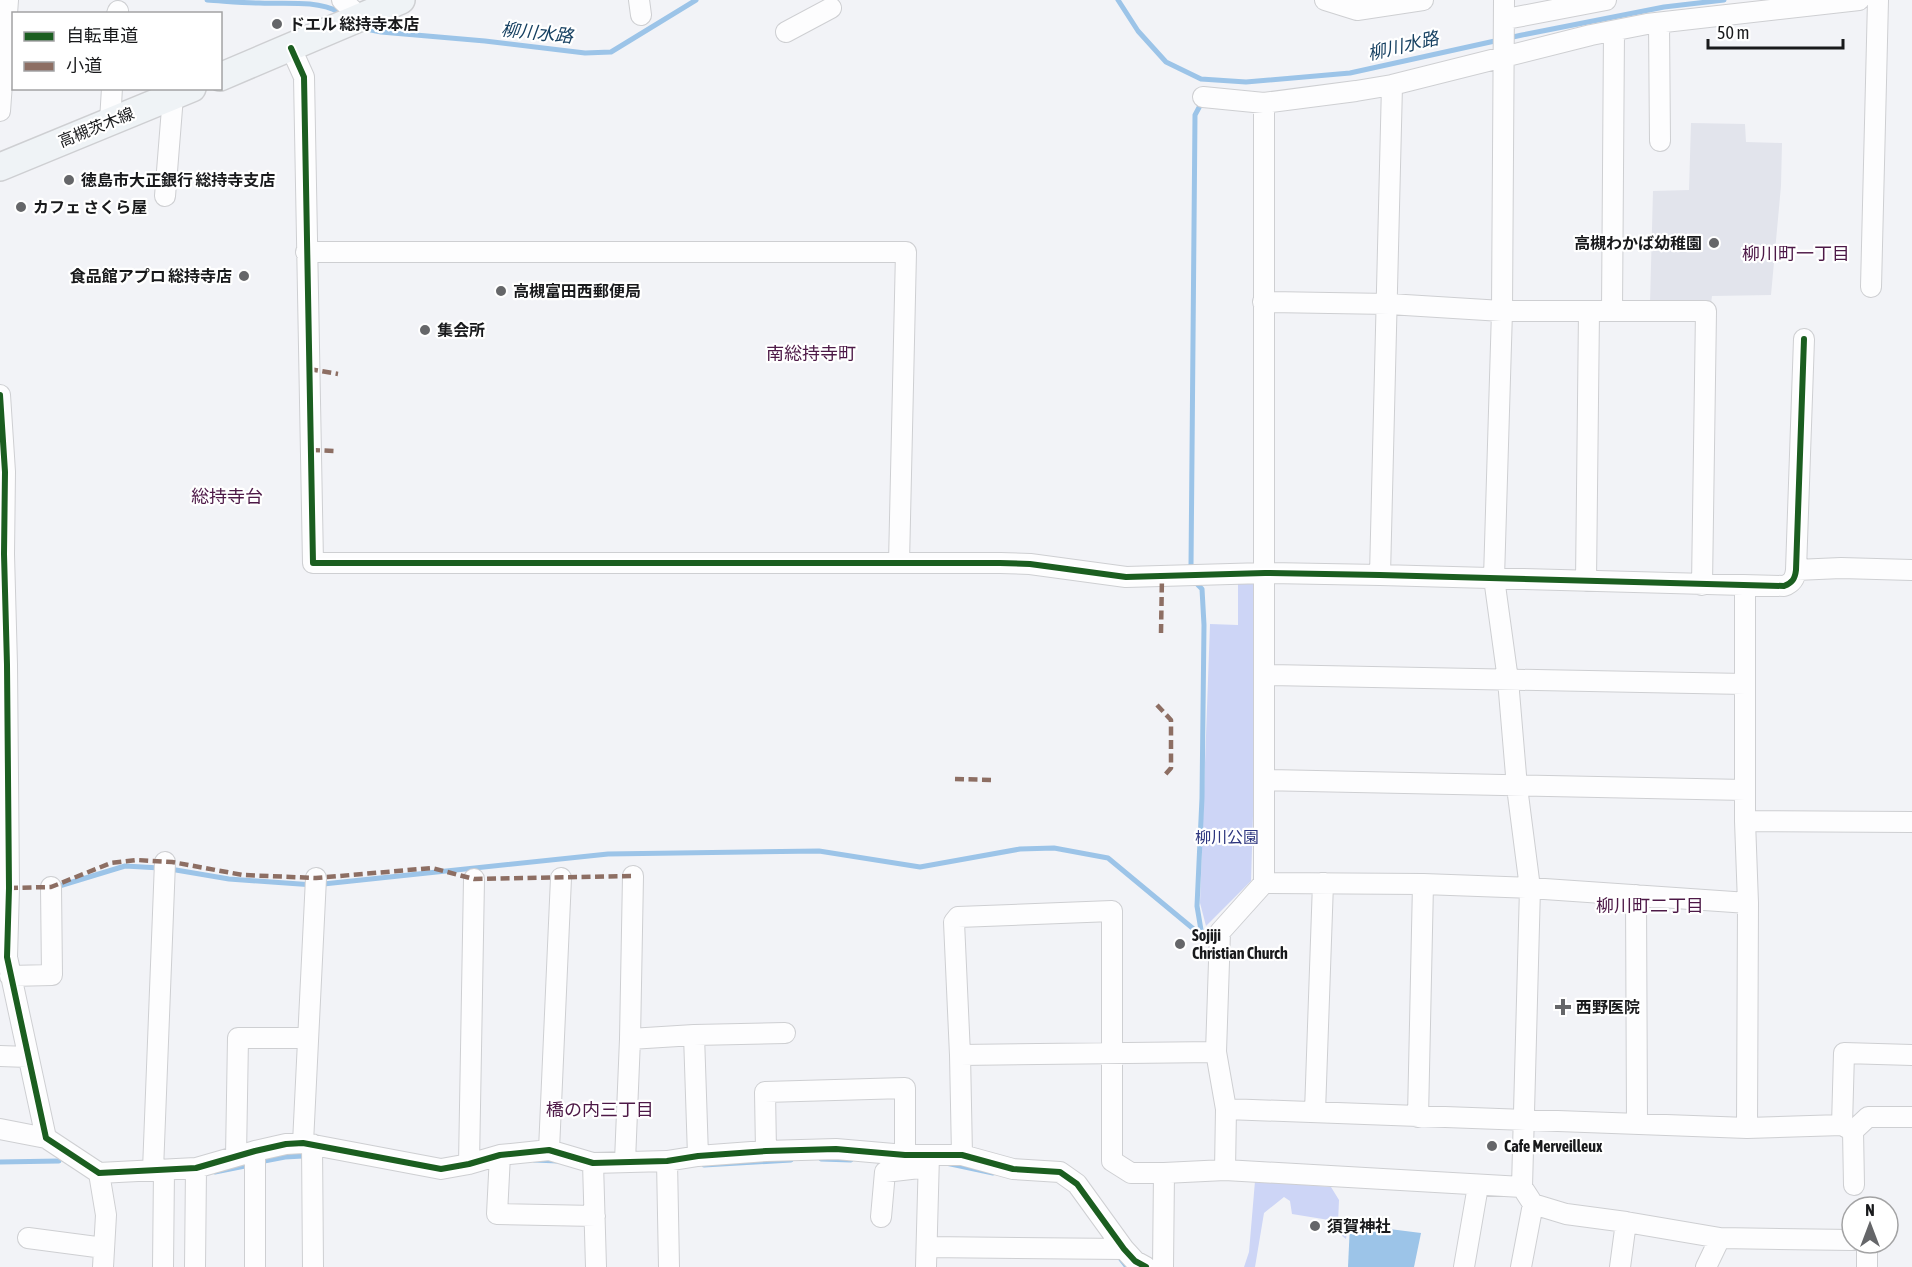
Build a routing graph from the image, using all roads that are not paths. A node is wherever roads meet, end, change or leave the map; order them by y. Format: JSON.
{"nodes":[{"id":1,"x":8,"y":0,"type":"edge"},
{"id":2,"x":401,"y":0,"type":"edge"},
{"id":3,"x":1325,"y":0,"type":"edge"},
{"id":4,"x":1423,"y":0,"type":"edge"},
{"id":5,"x":1606,"y":0,"type":"edge"},
{"id":6,"x":1859,"y":0,"type":"edge"},
{"id":7,"x":1878,"y":0,"type":"edge"},
{"id":8,"x":351,"y":8,"type":"edge"},
{"id":9,"x":831,"y":8,"type":"dead end"},
{"id":10,"x":1505,"y":15,"type":"edge"},
{"id":11,"x":1659,"y":23,"type":"junction"},
{"id":12,"x":784,"y":28,"type":"dead end"},
{"id":13,"x":1614,"y":31,"type":"junction"},
{"id":14,"x":291,"y":48,"type":"junction"},
{"id":15,"x":1505,"y":52,"type":"junction"},
{"id":16,"x":222,"y":76,"type":"edge"},
{"id":17,"x":1392,"y":85,"type":"junction"},
{"id":18,"x":112,"y":90,"type":"edge"},
{"id":19,"x":183,"y":92,"type":"edge"},
{"id":20,"x":1203,"y":97,"type":"dead end"},
{"id":21,"x":1264,"y":103,"type":"junction"},
{"id":22,"x":0,"y":111,"type":"edge"},
{"id":23,"x":110,"y":121,"type":"junction"},
{"id":24,"x":1660,"y":141,"type":"dead end"},
{"id":25,"x":0,"y":167,"type":"edge"},
{"id":26,"x":165,"y":196,"type":"dead end"},
{"id":27,"x":306,"y":252,"type":"junction"},
{"id":28,"x":1871,"y":287,"type":"dead end"},
{"id":29,"x":1263,"y":302,"type":"junction"},
{"id":30,"x":1387,"y":304,"type":"junction"},
{"id":31,"x":1502,"y":311,"type":"junction"},
{"id":32,"x":1589,"y":311,"type":"junction"},
{"id":33,"x":1612,"y":311,"type":"junction"},
{"id":34,"x":1804,"y":339,"type":"dead end"},
{"id":35,"x":0,"y":394,"type":"edge"},
{"id":36,"x":2,"y":554,"type":"edge"},
{"id":37,"x":899,"y":563,"type":"junction"},
{"id":38,"x":1796,"y":570,"type":"junction"},
{"id":39,"x":1912,"y":570,"type":"edge"},
{"id":40,"x":1265,"y":573,"type":"junction"},
{"id":41,"x":1380,"y":574,"type":"junction"},
{"id":42,"x":1494,"y":578,"type":"junction"},
{"id":43,"x":1586,"y":581,"type":"junction"},
{"id":44,"x":1702,"y":585,"type":"junction"},
{"id":45,"x":1745,"y":586,"type":"junction"},
{"id":46,"x":1265,"y":675,"type":"junction"},
{"id":47,"x":1508,"y":680,"type":"junction"},
{"id":48,"x":1745,"y":684,"type":"junction"},
{"id":49,"x":1264,"y":780,"type":"junction"},
{"id":50,"x":1517,"y":786,"type":"junction"},
{"id":51,"x":3,"y":789,"type":"edge"},
{"id":52,"x":1745,"y":790,"type":"junction"},
{"id":53,"x":1745,"y":822,"type":"junction"},
{"id":54,"x":1912,"y":822,"type":"edge"},
{"id":55,"x":165,"y":862,"type":"dead end"},
{"id":56,"x":633,"y":876,"type":"dead end"},
{"id":57,"x":316,"y":878,"type":"dead end"},
{"id":58,"x":561,"y":878,"type":"dead end"},
{"id":59,"x":474,"y":879,"type":"dead end"},
{"id":60,"x":1264,"y":883,"type":"junction"},
{"id":61,"x":1323,"y":883,"type":"junction"},
{"id":62,"x":1423,"y":884,"type":"junction"},
{"id":63,"x":51,"y":887,"type":"dead end"},
{"id":64,"x":1530,"y":888,"type":"junction"},
{"id":65,"x":1636,"y":895,"type":"junction"},
{"id":66,"x":1748,"y":903,"type":"junction"},
{"id":67,"x":6,"y":964,"type":"edge"},
{"id":68,"x":7,"y":997,"type":"edge"},
{"id":69,"x":785,"y":1034,"type":"dead end"},
{"id":70,"x":694,"y":1035,"type":"junction"},
{"id":71,"x":308,"y":1038,"type":"junction"},
{"id":72,"x":630,"y":1039,"type":"junction"},
{"id":73,"x":1216,"y":1052,"type":"junction"},
{"id":74,"x":1113,"y":1054,"type":"junction"},
{"id":75,"x":960,"y":1055,"type":"junction"},
{"id":76,"x":1912,"y":1055,"type":"edge"},
{"id":77,"x":0,"y":1056,"type":"edge"},
{"id":78,"x":28,"y":1057,"type":"junction"},
{"id":79,"x":1226,"y":1109,"type":"junction"},
{"id":80,"x":1315,"y":1112,"type":"junction"},
{"id":81,"x":1912,"y":1117,"type":"edge"},
{"id":82,"x":1418,"y":1118,"type":"junction"},
{"id":83,"x":1522,"y":1121,"type":"junction"},
{"id":84,"x":1637,"y":1124,"type":"junction"},
{"id":85,"x":1747,"y":1128,"type":"junction"},
{"id":86,"x":1848,"y":1128,"type":"junction"},
{"id":87,"x":0,"y":1129,"type":"edge"},
{"id":88,"x":46,"y":1138,"type":"junction"},
{"id":89,"x":307,"y":1143,"type":"junction"},
{"id":90,"x":549,"y":1150,"type":"junction"},
{"id":91,"x":255,"y":1151,"type":"junction"},
{"id":92,"x":766,"y":1151,"type":"junction"},
{"id":93,"x":500,"y":1155,"type":"junction"},
{"id":94,"x":905,"y":1155,"type":"junction"},
{"id":95,"x":962,"y":1155,"type":"junction"},
{"id":96,"x":236,"y":1156,"type":"junction"},
{"id":97,"x":698,"y":1156,"type":"junction"},
{"id":98,"x":625,"y":1161,"type":"junction"},
{"id":99,"x":667,"y":1161,"type":"junction"},
{"id":100,"x":928,"y":1161,"type":"junction"},
{"id":101,"x":593,"y":1163,"type":"junction"},
{"id":102,"x":469,"y":1164,"type":"junction"},
{"id":103,"x":196,"y":1168,"type":"junction"},
{"id":104,"x":158,"y":1170,"type":"junction"},
{"id":105,"x":1225,"y":1170,"type":"junction"},
{"id":106,"x":99,"y":1173,"type":"junction"},
{"id":107,"x":1164,"y":1173,"type":"junction"},
{"id":108,"x":1854,"y":1185,"type":"dead end"},
{"id":109,"x":1478,"y":1186,"type":"junction"},
{"id":110,"x":1522,"y":1187,"type":"junction"},
{"id":111,"x":1533,"y":1204,"type":"junction"},
{"id":112,"x":595,"y":1216,"type":"junction"},
{"id":113,"x":881,"y":1217,"type":"dead end"},
{"id":114,"x":1626,"y":1222,"type":"junction"},
{"id":115,"x":28,"y":1238,"type":"dead end"},
{"id":116,"x":1720,"y":1238,"type":"junction"},
{"id":117,"x":1840,"y":1240,"type":"edge"},
{"id":118,"x":927,"y":1247,"type":"junction"},
{"id":119,"x":1124,"y":1249,"type":"junction"},
{"id":120,"x":103,"y":1257,"type":"edge"},
{"id":121,"x":163,"y":1267,"type":"edge"},
{"id":122,"x":195,"y":1267,"type":"edge"},
{"id":123,"x":255,"y":1267,"type":"edge"},
{"id":124,"x":313,"y":1267,"type":"edge"},
{"id":125,"x":596,"y":1267,"type":"edge"},
{"id":126,"x":669,"y":1267,"type":"edge"},
{"id":127,"x":926,"y":1267,"type":"edge"},
{"id":128,"x":1146,"y":1267,"type":"edge"},
{"id":129,"x":1163,"y":1267,"type":"edge"},
{"id":130,"x":1464,"y":1267,"type":"edge"},
{"id":131,"x":1521,"y":1267,"type":"edge"},
{"id":132,"x":1620,"y":1267,"type":"edge"},
{"id":133,"x":1707,"y":1267,"type":"edge"}],
"edges":[{"from":1,"to":22,"type":"street"},
{"from":2,"to":8,"type":"main road"},
{"from":3,"to":4,"type":"street"},
{"from":5,"to":10,"type":"street"},
{"from":6,"to":11,"type":"street"},
{"from":7,"to":28,"type":"street"},
{"from":8,"to":14,"type":"main road"},
{"from":9,"to":12,"type":"street"},
{"from":10,"to":15,"type":"street"},
{"from":11,"to":13,"type":"street"},
{"from":11,"to":24,"type":"street"},
{"from":13,"to":15,"type":"street"},
{"from":13,"to":33,"type":"street"},
{"from":14,"to":16,"type":"main road"},
{"from":14,"to":27,"type":"street"},
{"from":15,"to":17,"type":"street"},
{"from":15,"to":31,"type":"street"},
{"from":17,"to":21,"type":"street"},
{"from":17,"to":30,"type":"street"},
{"from":18,"to":23,"type":"street"},
{"from":19,"to":23,"type":"main road","name":"高槻茨木線"},
{"from":19,"to":26,"type":"street"},
{"from":20,"to":21,"type":"street"},
{"from":21,"to":29,"type":"street"},
{"from":23,"to":25,"type":"main road","name":"高槻茨木線"},
{"from":27,"to":37,"type":"street"},
{"from":27,"to":37,"type":"street"},
{"from":29,"to":30,"type":"street"},
{"from":29,"to":40,"type":"street"},
{"from":30,"to":31,"type":"street"},
{"from":30,"to":41,"type":"street"},
{"from":31,"to":32,"type":"street"},
{"from":31,"to":42,"type":"street"},
{"from":32,"to":33,"type":"street"},
{"from":32,"to":43,"type":"street"},
{"from":33,"to":44,"type":"street"},
{"from":34,"to":38,"type":"street"},
{"from":35,"to":36,"type":"street"},
{"from":36,"to":51,"type":"street"},
{"from":37,"to":40,"type":"street"},
{"from":38,"to":39,"type":"street"},
{"from":38,"to":45,"type":"street"},
{"from":40,"to":41,"type":"street"},
{"from":40,"to":46,"type":"street"},
{"from":41,"to":42,"type":"street"},
{"from":42,"to":43,"type":"street"},
{"from":42,"to":47,"type":"street"},
{"from":43,"to":44,"type":"street"},
{"from":44,"to":45,"type":"street"},
{"from":45,"to":48,"type":"street"},
{"from":46,"to":47,"type":"street"},
{"from":46,"to":49,"type":"street"},
{"from":47,"to":48,"type":"street"},
{"from":47,"to":50,"type":"street"},
{"from":48,"to":52,"type":"street"},
{"from":49,"to":50,"type":"street"},
{"from":49,"to":60,"type":"street"},
{"from":50,"to":52,"type":"street"},
{"from":50,"to":64,"type":"street"},
{"from":51,"to":67,"type":"street"},
{"from":52,"to":53,"type":"street"},
{"from":53,"to":54,"type":"street"},
{"from":53,"to":66,"type":"street"},
{"from":55,"to":104,"type":"street"},
{"from":56,"to":72,"type":"street"},
{"from":57,"to":71,"type":"street"},
{"from":58,"to":90,"type":"street"},
{"from":59,"to":102,"type":"street"},
{"from":60,"to":61,"type":"street"},
{"from":60,"to":73,"type":"street"},
{"from":61,"to":62,"type":"street"},
{"from":61,"to":80,"type":"street"},
{"from":62,"to":64,"type":"street"},
{"from":62,"to":82,"type":"street"},
{"from":63,"to":67,"type":"street"},
{"from":64,"to":65,"type":"street"},
{"from":64,"to":83,"type":"street"},
{"from":65,"to":66,"type":"street"},
{"from":65,"to":84,"type":"street"},
{"from":66,"to":85,"type":"street"},
{"from":67,"to":68,"type":"street"},
{"from":68,"to":78,"type":"street"},
{"from":69,"to":70,"type":"street"},
{"from":70,"to":72,"type":"street"},
{"from":70,"to":97,"type":"street"},
{"from":71,"to":89,"type":"street"},
{"from":71,"to":96,"type":"street"},
{"from":72,"to":98,"type":"street"},
{"from":73,"to":74,"type":"street"},
{"from":73,"to":79,"type":"street"},
{"from":74,"to":75,"type":"street"},
{"from":74,"to":75,"type":"street"},
{"from":74,"to":107,"type":"street"},
{"from":75,"to":95,"type":"street"},
{"from":76,"to":86,"type":"street"},
{"from":77,"to":78,"type":"street"},
{"from":78,"to":88,"type":"street"},
{"from":79,"to":80,"type":"street"},
{"from":79,"to":105,"type":"street"},
{"from":80,"to":82,"type":"street"},
{"from":81,"to":86,"type":"street"},
{"from":82,"to":83,"type":"street"},
{"from":83,"to":84,"type":"street"},
{"from":83,"to":110,"type":"street"},
{"from":84,"to":85,"type":"street"},
{"from":85,"to":86,"type":"street"},
{"from":86,"to":108,"type":"street"},
{"from":87,"to":88,"type":"street"},
{"from":88,"to":106,"type":"street"},
{"from":89,"to":91,"type":"street"},
{"from":89,"to":102,"type":"street"},
{"from":89,"to":124,"type":"street"},
{"from":90,"to":93,"type":"street"},
{"from":90,"to":101,"type":"street"},
{"from":91,"to":96,"type":"street"},
{"from":91,"to":123,"type":"street"},
{"from":92,"to":94,"type":"street"},
{"from":92,"to":94,"type":"street"},
{"from":92,"to":97,"type":"street"},
{"from":93,"to":102,"type":"street"},
{"from":93,"to":112,"type":"street"},
{"from":94,"to":100,"type":"street"},
{"from":95,"to":100,"type":"street"},
{"from":95,"to":119,"type":"street"},
{"from":96,"to":103,"type":"street"},
{"from":97,"to":99,"type":"street"},
{"from":98,"to":99,"type":"street"},
{"from":98,"to":101,"type":"street"},
{"from":99,"to":126,"type":"street"},
{"from":100,"to":113,"type":"street"},
{"from":100,"to":118,"type":"street"},
{"from":101,"to":112,"type":"street"},
{"from":103,"to":104,"type":"street"},
{"from":103,"to":122,"type":"street"},
{"from":104,"to":106,"type":"street"},
{"from":104,"to":121,"type":"street"},
{"from":105,"to":107,"type":"street"},
{"from":105,"to":109,"type":"street"},
{"from":106,"to":120,"type":"street"},
{"from":107,"to":129,"type":"street"},
{"from":109,"to":110,"type":"street"},
{"from":109,"to":130,"type":"street"},
{"from":110,"to":111,"type":"street"},
{"from":111,"to":114,"type":"street"},
{"from":111,"to":131,"type":"street"},
{"from":112,"to":125,"type":"street"},
{"from":114,"to":116,"type":"street"},
{"from":114,"to":132,"type":"street"},
{"from":115,"to":120,"type":"street"},
{"from":116,"to":117,"type":"street"},
{"from":116,"to":133,"type":"street"},
{"from":118,"to":119,"type":"street"},
{"from":118,"to":127,"type":"street"},
{"from":119,"to":128,"type":"street"}]}
